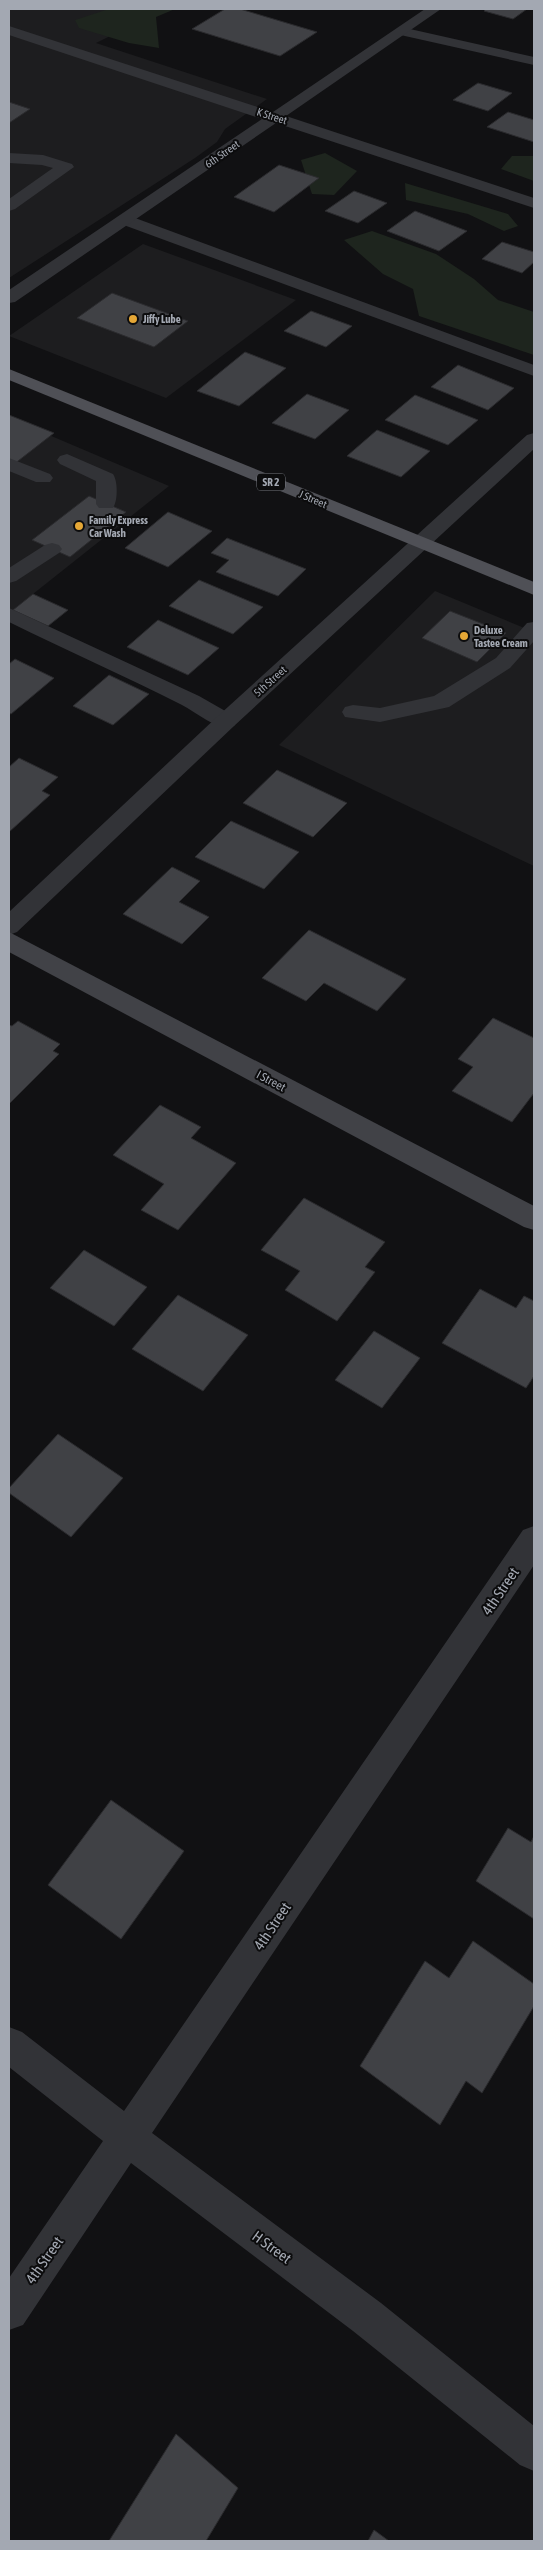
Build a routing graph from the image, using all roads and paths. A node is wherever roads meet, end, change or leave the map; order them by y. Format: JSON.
{"nodes":[{"id":1,"x":434,"y":9,"type":"edge"},
{"id":2,"x":9,"y":30,"type":"edge"},
{"id":3,"x":401,"y":31,"type":"junction"},
{"id":4,"x":534,"y":61,"type":"edge"},
{"id":5,"x":275,"y":117,"type":"junction"},
{"id":6,"x":9,"y":158,"type":"edge"},
{"id":7,"x":534,"y":203,"type":"edge"},
{"id":8,"x":9,"y":206,"type":"edge"},
{"id":9,"x":127,"y":220,"type":"junction"},
{"id":10,"x":9,"y":298,"type":"edge"},
{"id":11,"x":534,"y":371,"type":"edge"},
{"id":12,"x":9,"y":374,"type":"edge"},
{"id":13,"x":534,"y":439,"type":"edge"},
{"id":14,"x":67,"y":460,"type":"dead end"},
{"id":15,"x":9,"y":464,"type":"edge"},
{"id":16,"x":43,"y":478,"type":"dead end"},
{"id":17,"x":106,"y":504,"type":"dead end"},
{"id":18,"x":421,"y":544,"type":"junction"},
{"id":19,"x":52,"y":549,"type":"dead end"},
{"id":20,"x":9,"y":577,"type":"edge"},
{"id":21,"x":534,"y":589,"type":"edge"},
{"id":22,"x":9,"y":614,"type":"edge"},
{"id":23,"x":534,"y":628,"type":"edge"},
{"id":24,"x":353,"y":712,"type":"dead end"},
{"id":25,"x":226,"y":721,"type":"junction"},
{"id":26,"x":9,"y":926,"type":"edge"},
{"id":27,"x":9,"y":941,"type":"edge"},
{"id":28,"x":534,"y":1219,"type":"edge"},
{"id":29,"x":534,"y":1540,"type":"edge"},
{"id":30,"x":9,"y":2045,"type":"edge"},
{"id":31,"x":129,"y":2137,"type":"junction"},
{"id":32,"x":9,"y":2311,"type":"edge"},
{"id":33,"x":534,"y":2451,"type":"edge"}],
"edges":[{"from":1,"to":3,"type":"street","name":"6th Street"},
{"from":2,"to":5,"type":"street","name":"K Street"},
{"from":3,"to":4,"type":"street"},
{"from":3,"to":5,"type":"street","name":"6th Street"},
{"from":5,"to":7,"type":"street","name":"K Street"},
{"from":5,"to":9,"type":"street","name":"6th Street"},
{"from":6,"to":8,"type":"street"},
{"from":9,"to":10,"type":"street","name":"6th Street"},
{"from":9,"to":11,"type":"street"},
{"from":12,"to":18,"type":"main road","name":"J Street","number":"SR 2"},
{"from":13,"to":18,"type":"street","name":"5th Street"},
{"from":14,"to":17,"type":"street"},
{"from":15,"to":16,"type":"street"},
{"from":18,"to":21,"type":"main road","name":"J Street","number":"SR 2"},
{"from":18,"to":25,"type":"street","name":"5th Street"},
{"from":19,"to":20,"type":"street"},
{"from":22,"to":25,"type":"street"},
{"from":23,"to":24,"type":"street"},
{"from":25,"to":26,"type":"street","name":"5th Street"},
{"from":27,"to":28,"type":"street","name":"I Street"},
{"from":29,"to":31,"type":"street","name":"4th Street"},
{"from":30,"to":31,"type":"street","name":"H Street"},
{"from":31,"to":32,"type":"street","name":"4th Street"},
{"from":31,"to":33,"type":"street","name":"H Street"}]}
